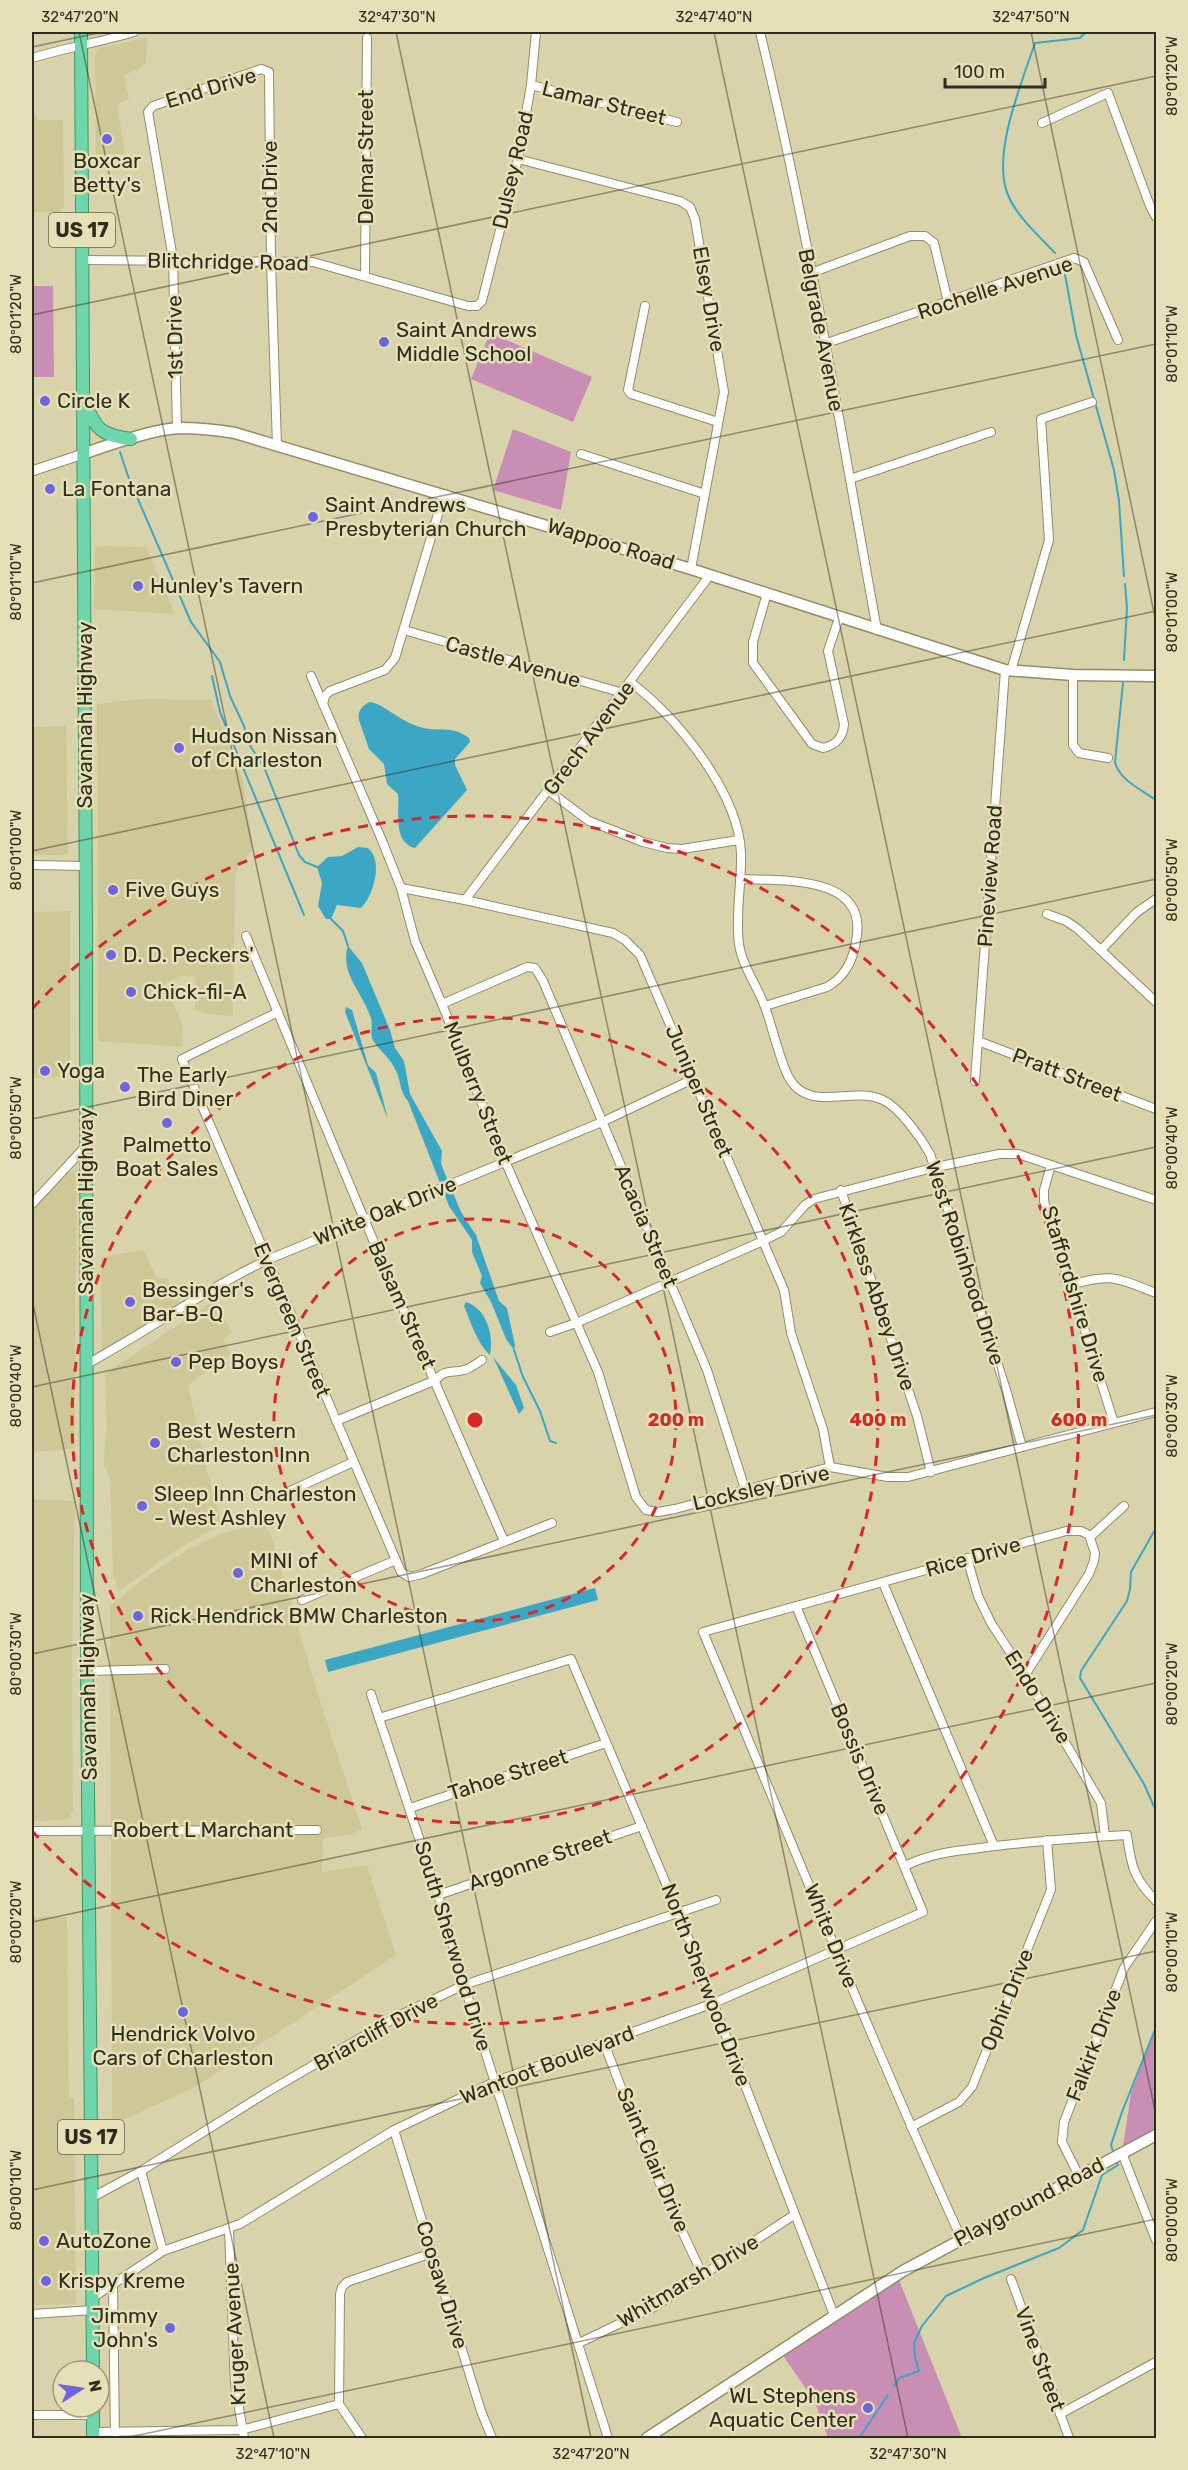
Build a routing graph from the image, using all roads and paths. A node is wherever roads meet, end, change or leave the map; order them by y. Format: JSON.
{"nodes":[{"id":1,"x":81,"y":32,"type":"edge"},
{"id":2,"x":134,"y":32,"type":"edge"},
{"id":3,"x":536,"y":32,"type":"edge"},
{"id":4,"x":760,"y":32,"type":"edge"},
{"id":5,"x":368,"y":38,"type":"dead end"},
{"id":6,"x":81,"y":45,"type":"junction"},
{"id":7,"x":32,"y":57,"type":"edge"},
{"id":8,"x":269,"y":72,"type":"joint"},
{"id":9,"x":531,"y":85,"type":"junction"},
{"id":10,"x":153,"y":106,"type":"joint"},
{"id":11,"x":677,"y":122,"type":"dead end"},
{"id":12,"x":1042,"y":123,"type":"dead end"},
{"id":13,"x":518,"y":159,"type":"junction"},
{"id":14,"x":1156,"y":217,"type":"edge"},
{"id":15,"x":173,"y":259,"type":"junction"},
{"id":16,"x":82,"y":260,"type":"junction"},
{"id":17,"x":270,"y":261,"type":"junction"},
{"id":18,"x":811,"y":273,"type":"junction"},
{"id":19,"x":365,"y":276,"type":"junction"},
{"id":20,"x":948,"y":302,"type":"junction"},
{"id":21,"x":477,"y":306,"type":"joint"},
{"id":22,"x":645,"y":306,"type":"dead end"},
{"id":23,"x":1118,"y":340,"type":"dead end"},
{"id":24,"x":824,"y":344,"type":"junction"},
{"id":25,"x":83,"y":396,"type":"junction"},
{"id":26,"x":1092,"y":402,"type":"dead end"},
{"id":27,"x":718,"y":422,"type":"junction"},
{"id":28,"x":177,"y":428,"type":"junction"},
{"id":29,"x":991,"y":432,"type":"dead end"},
{"id":30,"x":131,"y":439,"type":"junction"},
{"id":31,"x":277,"y":446,"type":"junction"},
{"id":32,"x":83,"y":454,"type":"junction"},
{"id":33,"x":581,"y":454,"type":"dead end"},
{"id":34,"x":32,"y":471,"type":"edge"},
{"id":35,"x":850,"y":479,"type":"junction"},
{"id":36,"x":444,"y":494,"type":"junction"},
{"id":37,"x":705,"y":494,"type":"junction"},
{"id":38,"x":691,"y":569,"type":"junction"},
{"id":39,"x":710,"y":575,"type":"junction"},
{"id":40,"x":766,"y":593,"type":"junction"},
{"id":41,"x":839,"y":618,"type":"junction"},
{"id":42,"x":404,"y":630,"type":"junction"},
{"id":43,"x":877,"y":630,"type":"junction"},
{"id":44,"x":1008,"y":670,"type":"junction"},
{"id":45,"x":1074,"y":675,"type":"junction"},
{"id":46,"x":311,"y":676,"type":"dead end"},
{"id":47,"x":1156,"y":676,"type":"edge"},
{"id":48,"x":630,"y":682,"type":"junction"},
{"id":49,"x":623,"y":693,"type":"junction"},
{"id":50,"x":323,"y":704,"type":"junction"},
{"id":51,"x":1108,"y":758,"type":"dead end"},
{"id":52,"x":549,"y":791,"type":"junction"},
{"id":53,"x":740,"y":840,"type":"junction"},
{"id":54,"x":32,"y":865,"type":"edge"},
{"id":55,"x":86,"y":866,"type":"junction"},
{"id":56,"x":740,"y":879,"type":"junction"},
{"id":57,"x":401,"y":888,"type":"junction"},
{"id":58,"x":1156,"y":899,"type":"edge"},
{"id":59,"x":465,"y":900,"type":"junction"},
{"id":60,"x":1047,"y":914,"type":"dead end"},
{"id":61,"x":246,"y":936,"type":"dead end"},
{"id":62,"x":1101,"y":950,"type":"junction"},
{"id":63,"x":1156,"y":1002,"type":"edge"},
{"id":64,"x":442,"y":1004,"type":"junction"},
{"id":65,"x":765,"y":1006,"type":"junction"},
{"id":66,"x":278,"y":1012,"type":"junction"},
{"id":67,"x":978,"y":1041,"type":"junction"},
{"id":68,"x":693,"y":1079,"type":"junction"},
{"id":69,"x":975,"y":1081,"type":"dead end"},
{"id":70,"x":1156,"y":1109,"type":"edge"},
{"id":71,"x":602,"y":1122,"type":"junction"},
{"id":72,"x":86,"y":1146,"type":"junction"},
{"id":73,"x":504,"y":1161,"type":"junction"},
{"id":74,"x":1051,"y":1165,"type":"junction"},
{"id":75,"x":936,"y":1167,"type":"junction"},
{"id":76,"x":841,"y":1190,"type":"junction"},
{"id":77,"x":1156,"y":1200,"type":"edge"},
{"id":78,"x":32,"y":1204,"type":"edge"},
{"id":79,"x":364,"y":1219,"type":"junction"},
{"id":80,"x":763,"y":1240,"type":"junction"},
{"id":81,"x":267,"y":1260,"type":"junction"},
{"id":82,"x":671,"y":1282,"type":"junction"},
{"id":83,"x":1071,"y":1285,"type":"junction"},
{"id":84,"x":1156,"y":1293,"type":"edge"},
{"id":85,"x":576,"y":1323,"type":"junction"},
{"id":86,"x":550,"y":1332,"type":"dead end"},
{"id":87,"x":482,"y":1360,"type":"dead end"},
{"id":88,"x":87,"y":1364,"type":"junction"},
{"id":89,"x":436,"y":1380,"type":"junction"},
{"id":90,"x":1156,"y":1412,"type":"edge"},
{"id":91,"x":336,"y":1421,"type":"junction"},
{"id":92,"x":1114,"y":1423,"type":"junction"},
{"id":93,"x":1022,"y":1447,"type":"junction"},
{"id":94,"x":353,"y":1462,"type":"junction"},
{"id":95,"x":830,"y":1467,"type":"junction"},
{"id":96,"x":931,"y":1472,"type":"junction"},
{"id":97,"x":745,"y":1489,"type":"junction"},
{"id":98,"x":275,"y":1498,"type":"dead end"},
{"id":99,"x":1124,"y":1506,"type":"dead end"},
{"id":100,"x":646,"y":1510,"type":"joint"},
{"id":101,"x":552,"y":1522,"type":"dead end"},
{"id":102,"x":1090,"y":1538,"type":"junction"},
{"id":103,"x":504,"y":1541,"type":"junction"},
{"id":104,"x":967,"y":1558,"type":"junction"},
{"id":105,"x":396,"y":1560,"type":"junction"},
{"id":106,"x":883,"y":1583,"type":"junction"},
{"id":107,"x":302,"y":1600,"type":"dead end"},
{"id":108,"x":796,"y":1606,"type":"junction"},
{"id":109,"x":703,"y":1632,"type":"joint"},
{"id":110,"x":165,"y":1669,"type":"dead end"},
{"id":111,"x":87,"y":1671,"type":"junction"},
{"id":112,"x":1025,"y":1675,"type":"junction"},
{"id":113,"x":371,"y":1694,"type":"dead end"},
{"id":114,"x":379,"y":1718,"type":"junction"},
{"id":115,"x":606,"y":1743,"type":"junction"},
{"id":116,"x":410,"y":1808,"type":"junction"},
{"id":117,"x":642,"y":1826,"type":"junction"},
{"id":118,"x":90,"y":1830,"type":"junction"},
{"id":119,"x":317,"y":1830,"type":"dead end"},
{"id":120,"x":32,"y":1831,"type":"edge"},
{"id":121,"x":1105,"y":1836,"type":"junction"},
{"id":122,"x":1047,"y":1840,"type":"junction"},
{"id":123,"x":994,"y":1846,"type":"junction"},
{"id":124,"x":904,"y":1866,"type":"junction"},
{"id":125,"x":438,"y":1895,"type":"junction"},
{"id":126,"x":716,"y":1900,"type":"dead end"},
{"id":127,"x":1156,"y":1901,"type":"edge"},
{"id":128,"x":678,"y":1912,"type":"junction"},
{"id":129,"x":923,"y":1912,"type":"joint"},
{"id":130,"x":1156,"y":1921,"type":"edge"},
{"id":131,"x":836,"y":1949,"type":"junction"},
{"id":132,"x":464,"y":1985,"type":"junction"},
{"id":133,"x":714,"y":2003,"type":"junction"},
{"id":134,"x":604,"y":2043,"type":"junction"},
{"id":135,"x":495,"y":2081,"type":"junction"},
{"id":136,"x":911,"y":2127,"type":"junction"},
{"id":137,"x":394,"y":2130,"type":"junction"},
{"id":138,"x":1156,"y":2135,"type":"edge"},
{"id":139,"x":1122,"y":2153,"type":"junction"},
{"id":140,"x":141,"y":2171,"type":"junction"},
{"id":141,"x":1079,"y":2176,"type":"junction"},
{"id":142,"x":91,"y":2198,"type":"junction"},
{"id":143,"x":794,"y":2215,"type":"junction"},
{"id":144,"x":229,"y":2230,"type":"junction"},
{"id":145,"x":961,"y":2238,"type":"junction"},
{"id":146,"x":1156,"y":2240,"type":"edge"},
{"id":147,"x":163,"y":2251,"type":"junction"},
{"id":148,"x":432,"y":2253,"type":"junction"},
{"id":149,"x":703,"y":2276,"type":"junction"},
{"id":150,"x":1011,"y":2279,"type":"dead end"},
{"id":151,"x":113,"y":2285,"type":"junction"},
{"id":152,"x":92,"y":2304,"type":"junction"},
{"id":153,"x":32,"y":2314,"type":"edge"},
{"id":154,"x":834,"y":2315,"type":"junction"},
{"id":155,"x":579,"y":2343,"type":"junction"},
{"id":156,"x":93,"y":2359,"type":"edge"},
{"id":157,"x":1156,"y":2362,"type":"edge"},
{"id":158,"x":339,"y":2404,"type":"junction"},
{"id":159,"x":51,"y":2414,"type":"edge"},
{"id":160,"x":1060,"y":2414,"type":"junction"},
{"id":161,"x":32,"y":2415,"type":"edge"},
{"id":162,"x":93,"y":2419,"type":"edge"},
{"id":163,"x":242,"y":2434,"type":"edge"},
{"id":164,"x":93,"y":2435,"type":"edge"},
{"id":165,"x":115,"y":2435,"type":"edge"},
{"id":166,"x":363,"y":2439,"type":"edge"},
{"id":167,"x":492,"y":2439,"type":"edge"},
{"id":168,"x":608,"y":2439,"type":"edge"},
{"id":169,"x":647,"y":2439,"type":"edge"},
{"id":170,"x":1069,"y":2439,"type":"edge"}],
"edges":[{"from":1,"to":6,"type":"highway","name":"Savannah Highway","number":"US 17"},
{"from":2,"to":6,"type":"street"},
{"from":3,"to":9,"type":"street","name":"Dulsey Road"},
{"from":4,"to":18,"type":"street","name":"Belgrade Avenue"},
{"from":5,"to":19,"type":"street","name":"Delmar Street"},
{"from":6,"to":7,"type":"street"},
{"from":6,"to":16,"type":"highway","name":"Savannah Highway","number":"US 17"},
{"from":8,"to":10,"type":"street","name":"End Drive"},
{"from":8,"to":17,"type":"street","name":"2nd Drive"},
{"from":9,"to":11,"type":"street","name":"Lamar Street"},
{"from":9,"to":13,"type":"street","name":"Dulsey Road"},
{"from":10,"to":15,"type":"street","name":"1st Drive"},
{"from":12,"to":14,"type":"street"},
{"from":13,"to":21,"type":"street","name":"Dulsey Road"},
{"from":13,"to":27,"type":"street","name":"Elsey Drive"},
{"from":15,"to":16,"type":"street","name":"Blitchridge Road"},
{"from":15,"to":17,"type":"street","name":"Blitchridge Road"},
{"from":15,"to":28,"type":"street","name":"1st Drive"},
{"from":16,"to":25,"type":"highway","name":"Savannah Highway","number":"US 17"},
{"from":17,"to":19,"type":"street","name":"Blitchridge Road"},
{"from":17,"to":31,"type":"street","name":"2nd Drive"},
{"from":18,"to":20,"type":"street"},
{"from":18,"to":24,"type":"street","name":"Belgrade Avenue"},
{"from":19,"to":21,"type":"street","name":"Blitchridge Road"},
{"from":20,"to":23,"type":"street","name":"Rochelle Avenue"},
{"from":20,"to":24,"type":"street","name":"Rochelle Avenue"},
{"from":22,"to":27,"type":"street"},
{"from":24,"to":35,"type":"street","name":"Belgrade Avenue"},
{"from":25,"to":30,"type":"highway"},
{"from":25,"to":32,"type":"highway","name":"Savannah Highway","number":"US 17"},
{"from":26,"to":44,"type":"street","name":"Pineview Road"},
{"from":27,"to":37,"type":"street","name":"Elsey Drive"},
{"from":28,"to":30,"type":"main road","name":"Wappoo Road"},
{"from":28,"to":31,"type":"main road","name":"Wappoo Road"},
{"from":29,"to":35,"type":"street"},
{"from":30,"to":32,"type":"main road","name":"Wappoo Road"},
{"from":31,"to":36,"type":"main road","name":"Wappoo Road"},
{"from":32,"to":34,"type":"street","name":"Wappoo Road"},
{"from":32,"to":55,"type":"highway","name":"Savannah Highway","number":"US 17"},
{"from":33,"to":37,"type":"street"},
{"from":35,"to":43,"type":"street","name":"Belgrade Avenue"},
{"from":36,"to":38,"type":"main road","name":"Wappoo Road"},
{"from":36,"to":42,"type":"street"},
{"from":37,"to":38,"type":"street","name":"Elsey Drive"},
{"from":38,"to":39,"type":"main road","name":"Wappoo Road"},
{"from":39,"to":40,"type":"main road","name":"Wappoo Road"},
{"from":39,"to":48,"type":"street","name":"Grech Avenue"},
{"from":40,"to":41,"type":"main road","name":"Wappoo Road"},
{"from":40,"to":41,"type":"street"},
{"from":41,"to":43,"type":"main road","name":"Wappoo Road"},
{"from":42,"to":49,"type":"street","name":"Castle Avenue"},
{"from":42,"to":50,"type":"street"},
{"from":43,"to":44,"type":"main road","name":"Wappoo Road"},
{"from":44,"to":45,"type":"main road","name":"Wappoo Road"},
{"from":44,"to":67,"type":"street","name":"Pineview Road"},
{"from":45,"to":47,"type":"main road","name":"Wappoo Road"},
{"from":45,"to":51,"type":"street"},
{"from":46,"to":50,"type":"street","name":"Mulberry Street"},
{"from":48,"to":49,"type":"street","name":"Grech Avenue"},
{"from":48,"to":53,"type":"street","name":"West Robinhood Drive"},
{"from":49,"to":52,"type":"street","name":"Grech Avenue"},
{"from":50,"to":57,"type":"street","name":"Mulberry Street"},
{"from":52,"to":53,"type":"street"},
{"from":52,"to":59,"type":"street","name":"Grech Avenue"},
{"from":53,"to":56,"type":"street","name":"West Robinhood Drive"},
{"from":54,"to":55,"type":"street"},
{"from":55,"to":72,"type":"highway","name":"Savannah Highway","number":"US 17"},
{"from":56,"to":65,"type":"street","name":"West Robinhood Drive"},
{"from":56,"to":65,"type":"street"},
{"from":57,"to":59,"type":"street","name":"Juniper Street"},
{"from":57,"to":64,"type":"street","name":"Mulberry Street"},
{"from":58,"to":62,"type":"street"},
{"from":59,"to":68,"type":"street","name":"Juniper Street"},
{"from":60,"to":62,"type":"street"},
{"from":61,"to":66,"type":"street","name":"Balsam Street"},
{"from":62,"to":63,"type":"street"},
{"from":64,"to":71,"type":"street","name":"Acacia Street"},
{"from":64,"to":73,"type":"street","name":"Mulberry Street"},
{"from":65,"to":75,"type":"street","name":"West Robinhood Drive"},
{"from":66,"to":79,"type":"street","name":"Balsam Street"},
{"from":66,"to":81,"type":"street","name":"Evergreen Street"},
{"from":67,"to":69,"type":"street","name":"Pineview Road"},
{"from":67,"to":70,"type":"street","name":"Pratt Street"},
{"from":68,"to":71,"type":"street","name":"White Oak Drive"},
{"from":68,"to":80,"type":"street","name":"Juniper Street"},
{"from":71,"to":73,"type":"street","name":"White Oak Drive"},
{"from":71,"to":82,"type":"street","name":"Acacia Street"},
{"from":72,"to":78,"type":"street"},
{"from":72,"to":88,"type":"highway","name":"Savannah Highway","number":"US 17"},
{"from":73,"to":79,"type":"street","name":"White Oak Drive"},
{"from":73,"to":85,"type":"street","name":"Mulberry Street"},
{"from":74,"to":75,"type":"street"},
{"from":74,"to":77,"type":"street"},
{"from":74,"to":83,"type":"street","name":"Staffordshire Drive"},
{"from":75,"to":76,"type":"street"},
{"from":75,"to":93,"type":"street","name":"West Robinhood Drive"},
{"from":76,"to":80,"type":"street"},
{"from":76,"to":96,"type":"street","name":"Kirkless Abbey Drive"},
{"from":79,"to":81,"type":"street","name":"White Oak Drive"},
{"from":79,"to":89,"type":"street","name":"Balsam Street"},
{"from":80,"to":82,"type":"street"},
{"from":80,"to":95,"type":"street","name":"Juniper Street"},
{"from":81,"to":88,"type":"street","name":"White Oak Drive"},
{"from":81,"to":91,"type":"street","name":"Evergreen Street"},
{"from":82,"to":85,"type":"street"},
{"from":82,"to":97,"type":"street","name":"Acacia Street"},
{"from":83,"to":84,"type":"street"},
{"from":83,"to":92,"type":"street","name":"Staffordshire Drive"},
{"from":85,"to":86,"type":"street"},
{"from":85,"to":100,"type":"street","name":"Mulberry Street"},
{"from":87,"to":89,"type":"street"},
{"from":88,"to":111,"type":"highway","name":"Savannah Highway","number":"US 17"},
{"from":89,"to":91,"type":"street"},
{"from":89,"to":103,"type":"street","name":"Balsam Street"},
{"from":90,"to":92,"type":"street","name":"Locksley Drive"},
{"from":91,"to":94,"type":"street","name":"Evergreen Street"},
{"from":92,"to":93,"type":"street","name":"Locksley Drive"},
{"from":93,"to":96,"type":"street","name":"Locksley Drive"},
{"from":94,"to":98,"type":"street"},
{"from":94,"to":105,"type":"street","name":"Evergreen Street"},
{"from":95,"to":96,"type":"street","name":"Locksley Drive"},
{"from":95,"to":97,"type":"street","name":"Locksley Drive"},
{"from":97,"to":100,"type":"street","name":"Locksley Drive"},
{"from":99,"to":102,"type":"street"},
{"from":101,"to":103,"type":"street"},
{"from":102,"to":104,"type":"street","name":"Rice Drive"},
{"from":102,"to":112,"type":"street"},
{"from":103,"to":105,"type":"street","name":"Evergreen Street"},
{"from":104,"to":106,"type":"street","name":"Rice Drive"},
{"from":104,"to":112,"type":"street","name":"Endo Drive"},
{"from":105,"to":107,"type":"street"},
{"from":106,"to":108,"type":"street","name":"Rice Drive"},
{"from":106,"to":123,"type":"street"},
{"from":108,"to":109,"type":"street","name":"Rice Drive"},
{"from":108,"to":124,"type":"street","name":"Bossis Drive"},
{"from":109,"to":131,"type":"street","name":"White Drive"},
{"from":110,"to":111,"type":"street"},
{"from":111,"to":118,"type":"highway","name":"Savannah Highway","number":"US 17"},
{"from":112,"to":121,"type":"street","name":"Endo Drive"},
{"from":113,"to":114,"type":"street","name":"South Sherwood Drive"},
{"from":114,"to":115,"type":"street","name":"North Sherwood Drive"},
{"from":114,"to":116,"type":"street","name":"South Sherwood Drive"},
{"from":115,"to":116,"type":"street","name":"Tahoe Street"},
{"from":115,"to":117,"type":"street","name":"North Sherwood Drive"},
{"from":116,"to":125,"type":"street","name":"South Sherwood Drive"},
{"from":117,"to":125,"type":"street","name":"Argonne Street"},
{"from":117,"to":128,"type":"street","name":"North Sherwood Drive"},
{"from":118,"to":119,"type":"street","name":"Robert L Marchant"},
{"from":118,"to":120,"type":"street","name":"Robert L Marchant"},
{"from":118,"to":142,"type":"highway","name":"Savannah Highway","number":"US 17"},
{"from":121,"to":122,"type":"street"},
{"from":121,"to":127,"type":"street"},
{"from":122,"to":123,"type":"street"},
{"from":122,"to":136,"type":"street","name":"Ophir Drive"},
{"from":123,"to":124,"type":"street"},
{"from":124,"to":129,"type":"street","name":"Bossis Drive"},
{"from":125,"to":132,"type":"street","name":"South Sherwood Drive"},
{"from":126,"to":128,"type":"street","name":"Briarcliff Drive"},
{"from":128,"to":132,"type":"street","name":"Briarcliff Drive"},
{"from":128,"to":133,"type":"street","name":"North Sherwood Drive"},
{"from":129,"to":131,"type":"street","name":"Wantoot Boulevard"},
{"from":130,"to":141,"type":"street","name":"Falkirk Drive"},
{"from":131,"to":133,"type":"street","name":"Wantoot Boulevard"},
{"from":131,"to":136,"type":"street","name":"White Drive"},
{"from":132,"to":135,"type":"street","name":"South Sherwood Drive"},
{"from":132,"to":140,"type":"street","name":"Briarcliff Drive"},
{"from":133,"to":134,"type":"street","name":"Wantoot Boulevard"},
{"from":133,"to":143,"type":"street","name":"North Sherwood Drive"},
{"from":134,"to":135,"type":"street","name":"Wantoot Boulevard"},
{"from":134,"to":149,"type":"street","name":"Saint Clair Drive"},
{"from":135,"to":137,"type":"street","name":"Wantoot Boulevard"},
{"from":135,"to":155,"type":"street","name":"South Sherwood Drive"},
{"from":136,"to":145,"type":"street","name":"White Drive"},
{"from":137,"to":144,"type":"street","name":"Wantoot Boulevard"},
{"from":137,"to":148,"type":"street","name":"Coosaw Drive"},
{"from":138,"to":139,"type":"main road","name":"Playground Road"},
{"from":139,"to":141,"type":"main road","name":"Playground Road"},
{"from":139,"to":146,"type":"street"},
{"from":140,"to":142,"type":"street","name":"Briarcliff Drive"},
{"from":140,"to":147,"type":"street"},
{"from":141,"to":145,"type":"main road","name":"Playground Road"},
{"from":142,"to":152,"type":"highway","name":"Savannah Highway","number":"US 17"},
{"from":143,"to":149,"type":"street","name":"Whitmarsh Drive"},
{"from":143,"to":154,"type":"street","name":"North Sherwood Drive"},
{"from":144,"to":147,"type":"street","name":"Wantoot Boulevard"},
{"from":144,"to":163,"type":"street","name":"Kruger Avenue"},
{"from":145,"to":154,"type":"main road","name":"Playground Road"},
{"from":147,"to":151,"type":"street","name":"Wantoot Boulevard"},
{"from":148,"to":158,"type":"street"},
{"from":148,"to":167,"type":"street","name":"Coosaw Drive"},
{"from":149,"to":155,"type":"street","name":"Whitmarsh Drive"},
{"from":150,"to":160,"type":"street","name":"Vine Street"},
{"from":151,"to":152,"type":"street","name":"Wantoot Boulevard"},
{"from":151,"to":165,"type":"street"},
{"from":152,"to":153,"type":"street"},
{"from":152,"to":156,"type":"highway","name":"Savannah Highway","number":"US 17"},
{"from":154,"to":169,"type":"main road","name":"Playground Road"},
{"from":155,"to":168,"type":"street","name":"South Sherwood Drive"},
{"from":157,"to":160,"type":"street"},
{"from":158,"to":163,"type":"street"},
{"from":158,"to":166,"type":"street"},
{"from":159,"to":161,"type":"street"},
{"from":160,"to":170,"type":"street","name":"Vine Street"},
{"from":162,"to":164,"type":"highway"},
{"from":163,"to":165,"type":"street"},
{"from":164,"to":165,"type":"street"}]}
